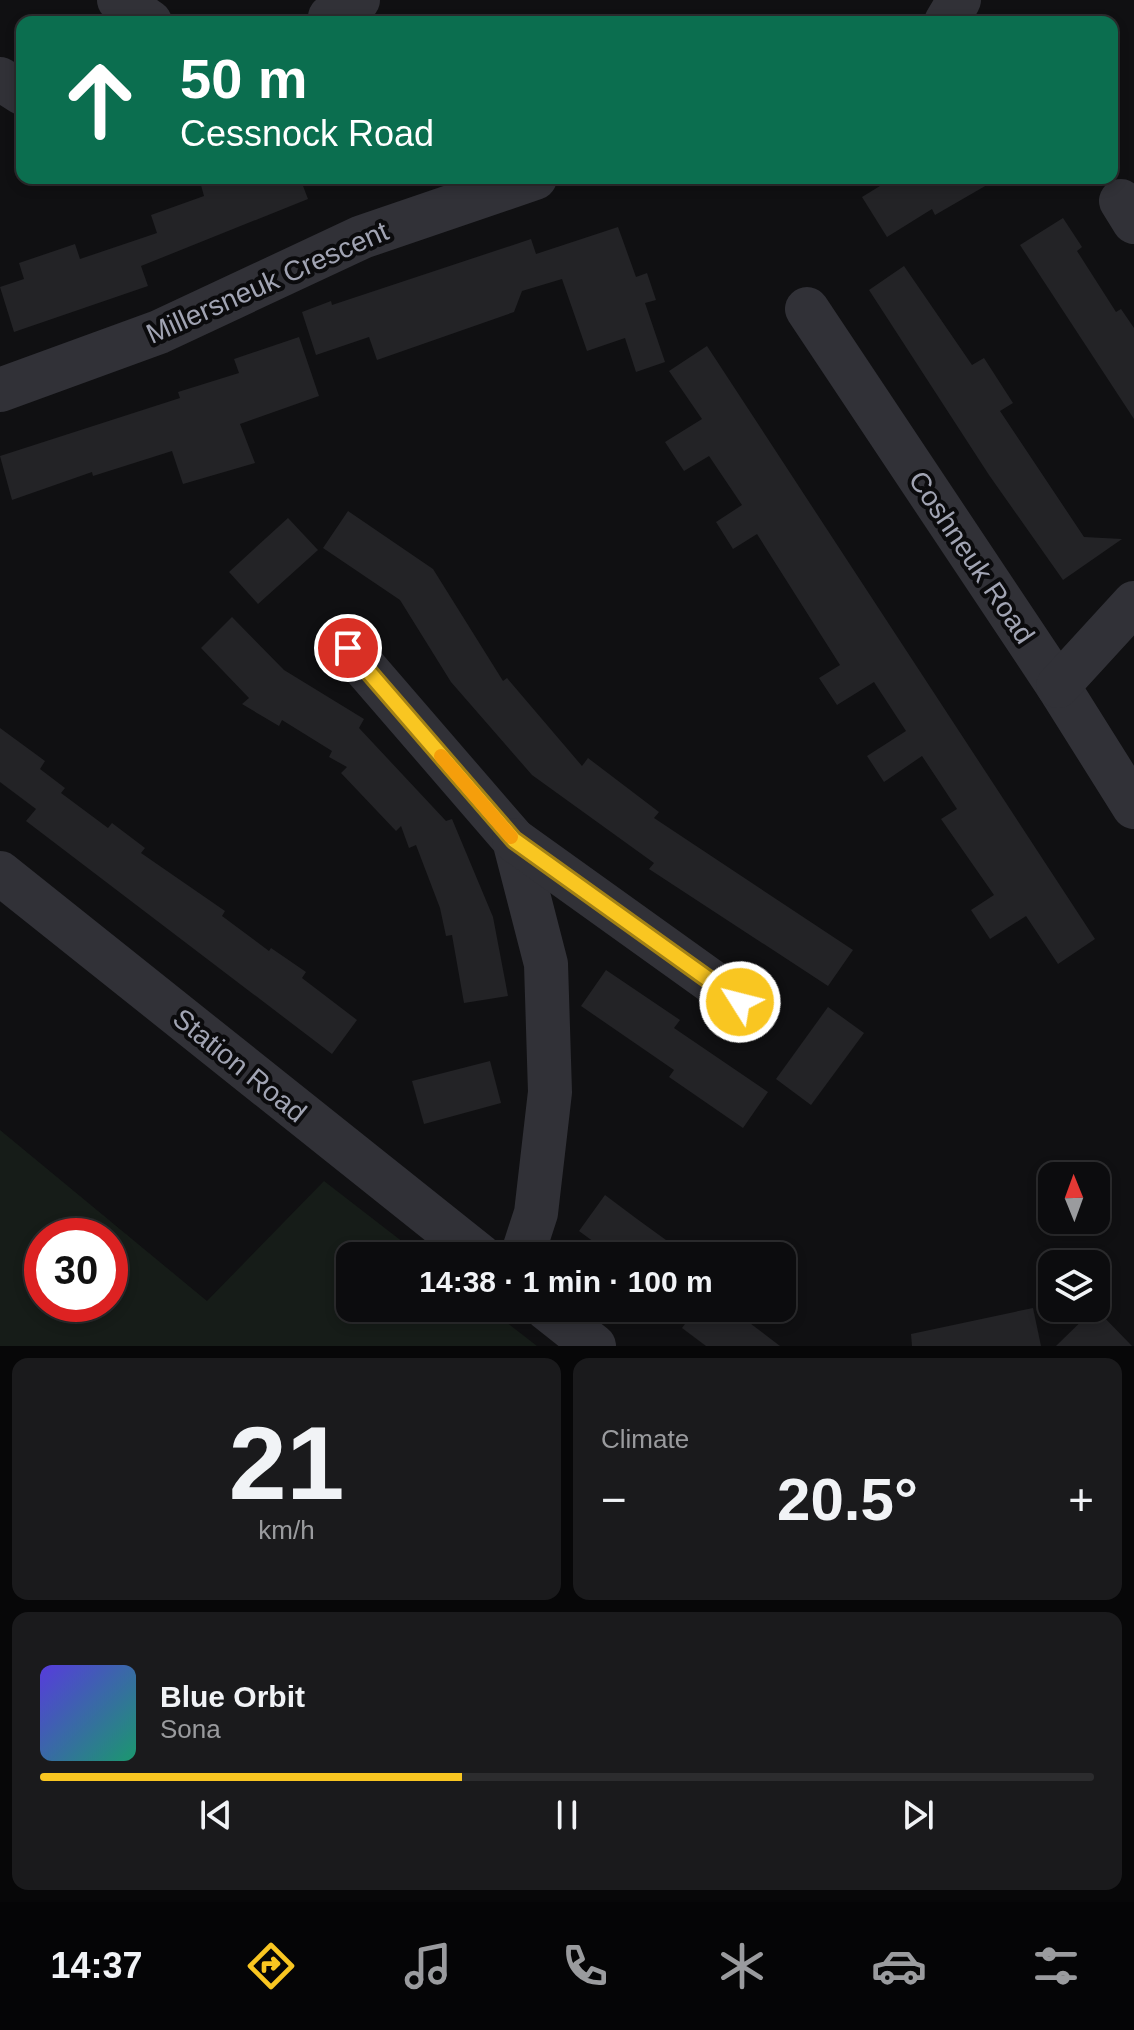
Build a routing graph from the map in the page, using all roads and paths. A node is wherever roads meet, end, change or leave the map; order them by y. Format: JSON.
{"nodes":[{"id":1,"x":119,"y":0,"type":"edge"},
{"id":2,"x":142,"y":16,"type":"edge"},
{"id":3,"x":517,"y":184,"type":"edge"},
{"id":4,"x":807,"y":309,"type":"dead end"},
{"id":5,"x":0,"y":390,"type":"edge"},
{"id":6,"x":1134,"y":603,"type":"edge"},
{"id":7,"x":348,"y":648,"type":"dead end"},
{"id":8,"x":1058,"y":686,"type":"junction"},
{"id":9,"x":1134,"y":807,"type":"edge"},
{"id":10,"x":514,"y":840,"type":"junction"},
{"id":11,"x":0,"y":873,"type":"edge"},
{"id":12,"x":740,"y":1002,"type":"dead end"},
{"id":13,"x":462,"y":1242,"type":"edge"},
{"id":14,"x":527,"y":1242,"type":"edge"},
{"id":15,"x":564,"y":1322,"type":"edge"},
{"id":16,"x":594,"y":1346,"type":"edge"}],
"edges":[{"from":1,"to":2,"type":"street"},
{"from":3,"to":5,"type":"street","name":"Millersneuk Crescent"},
{"from":4,"to":8,"type":"street","name":"Coshneuk Road"},
{"from":6,"to":8,"type":"street"},
{"from":7,"to":10,"type":"street"},
{"from":8,"to":9,"type":"street","name":"Coshneuk Road"},
{"from":10,"to":12,"type":"street"},
{"from":10,"to":14,"type":"street"},
{"from":11,"to":13,"type":"street","name":"Station Road"},
{"from":15,"to":16,"type":"street"}]}
